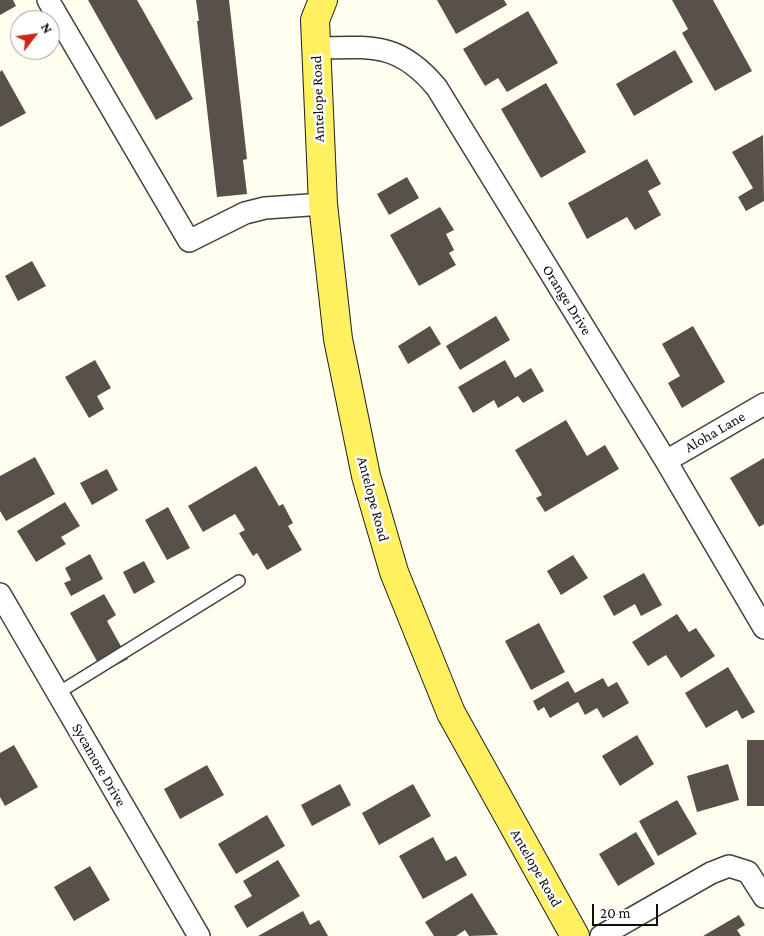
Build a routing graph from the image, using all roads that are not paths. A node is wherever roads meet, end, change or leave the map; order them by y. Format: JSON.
{"nodes":[{"id":1,"x":48,"y":0,"type":"edge"},
{"id":2,"x":313,"y":7,"type":"edge"},
{"id":3,"x":316,"y":48,"type":"junction"},
{"id":4,"x":323,"y":204,"type":"junction"},
{"id":5,"x":764,"y":404,"type":"edge"},
{"id":6,"x":666,"y":461,"type":"junction"},
{"id":7,"x":239,"y":580,"type":"dead end"},
{"id":8,"x":0,"y":594,"type":"edge"},
{"id":9,"x":764,"y":628,"type":"edge"},
{"id":10,"x":58,"y":693,"type":"junction"},
{"id":11,"x":764,"y":897,"type":"edge"},
{"id":12,"x":199,"y":936,"type":"edge"},
{"id":13,"x":575,"y":936,"type":"edge"},
{"id":14,"x":600,"y":936,"type":"edge"}],
"edges":[{"from":1,"to":4,"type":"street"},
{"from":2,"to":3,"type":"main road","name":"Antelope Road"},
{"from":3,"to":4,"type":"main road","name":"Antelope Road"},
{"from":3,"to":6,"type":"street","name":"Orange Drive"},
{"from":4,"to":13,"type":"main road","name":"Antelope Road"},
{"from":5,"to":6,"type":"street","name":"Aloha Lane"},
{"from":6,"to":9,"type":"street","name":"Orange Drive"},
{"from":7,"to":10,"type":"lane"},
{"from":8,"to":10,"type":"street","name":"Sycamore Drive"},
{"from":10,"to":12,"type":"street","name":"Sycamore Drive"},
{"from":11,"to":14,"type":"street"}]}
